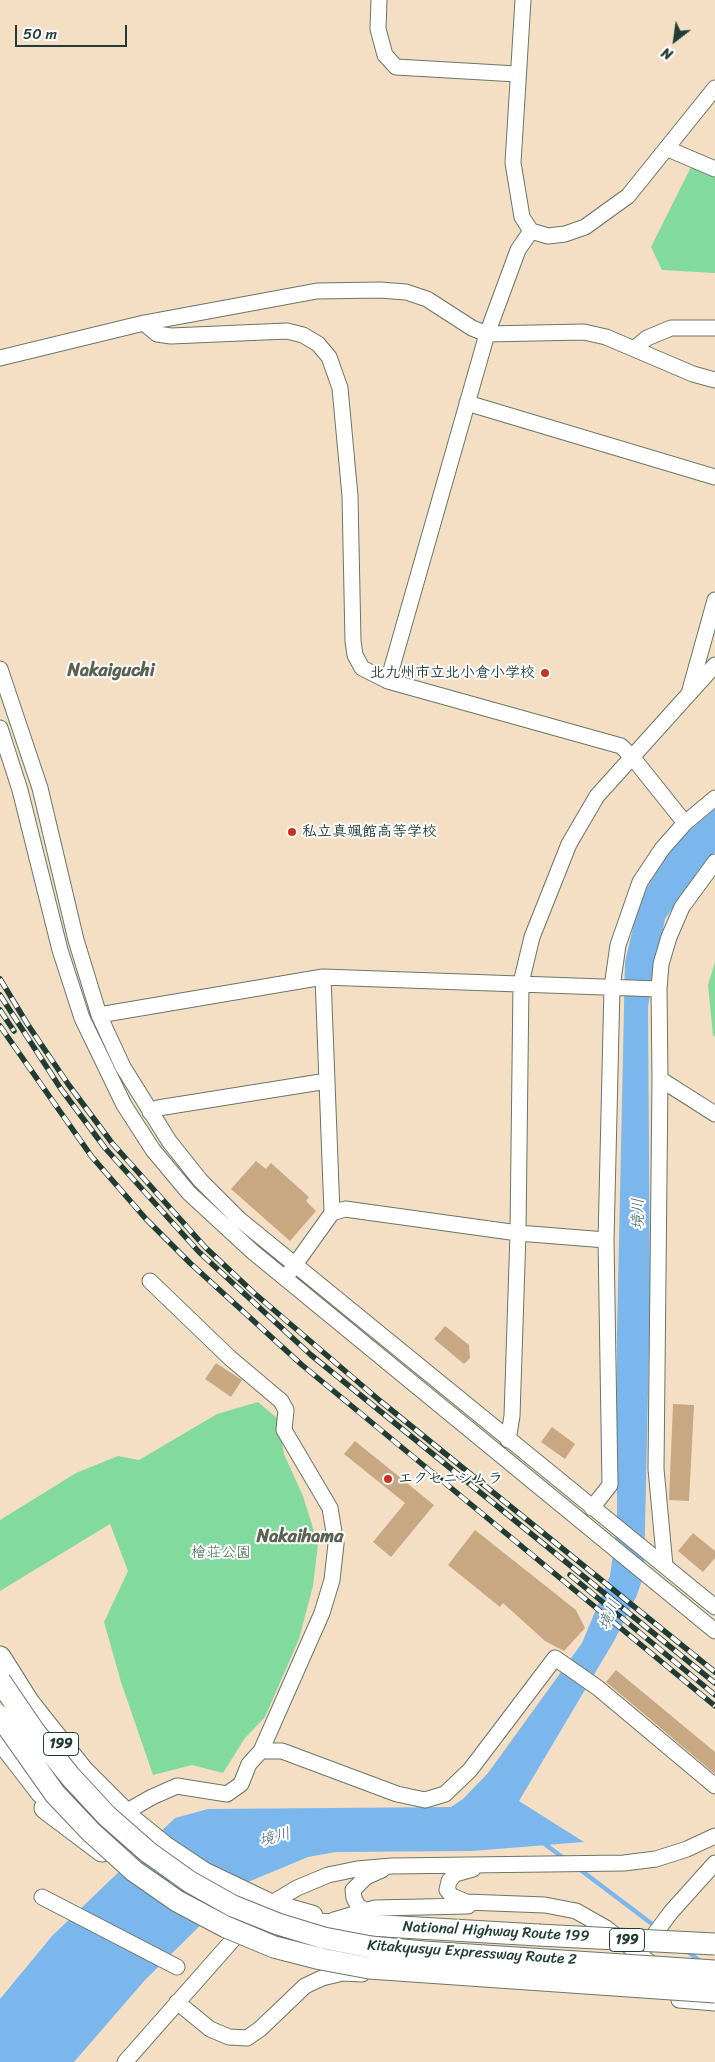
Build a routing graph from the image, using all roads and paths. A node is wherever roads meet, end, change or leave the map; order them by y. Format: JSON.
{"nodes":[{"id":1,"x":379,"y":0,"type":"edge"},
{"id":2,"x":524,"y":0,"type":"edge"},
{"id":3,"x":517,"y":74,"type":"junction"},
{"id":4,"x":715,"y":88,"type":"edge"},
{"id":5,"x":668,"y":149,"type":"junction"},
{"id":6,"x":715,"y":169,"type":"edge"},
{"id":7,"x":531,"y":231,"type":"junction"},
{"id":8,"x":144,"y":323,"type":"junction"},
{"id":9,"x":715,"y":328,"type":"edge"},
{"id":10,"x":487,"y":334,"type":"junction"},
{"id":11,"x":635,"y":348,"type":"junction"},
{"id":12,"x":0,"y":358,"type":"edge"},
{"id":13,"x":715,"y":380,"type":"edge"},
{"id":14,"x":467,"y":403,"type":"junction"},
{"id":15,"x":715,"y":477,"type":"edge"},
{"id":16,"x":715,"y":600,"type":"edge"},
{"id":17,"x":715,"y":664,"type":"edge"},
{"id":18,"x":0,"y":669,"type":"edge"},
{"id":19,"x":388,"y":681,"type":"junction"},
{"id":20,"x":690,"y":692,"type":"junction"},
{"id":21,"x":0,"y":728,"type":"edge"},
{"id":22,"x":633,"y":758,"type":"junction"},
{"id":23,"x":715,"y":798,"type":"edge"},
{"id":24,"x":685,"y":823,"type":"junction"},
{"id":25,"x":715,"y":862,"type":"edge"},
{"id":26,"x":323,"y":977,"type":"junction"},
{"id":27,"x":521,"y":983,"type":"junction"},
{"id":28,"x":615,"y":987,"type":"junction"},
{"id":29,"x":656,"y":989,"type":"junction"},
{"id":30,"x":100,"y":1015,"type":"junction"},
{"id":31,"x":660,"y":1078,"type":"junction"},
{"id":32,"x":327,"y":1081,"type":"junction"},
{"id":33,"x":150,"y":1112,"type":"junction"},
{"id":34,"x":715,"y":1114,"type":"edge"},
{"id":35,"x":332,"y":1213,"type":"junction"},
{"id":36,"x":518,"y":1233,"type":"junction"},
{"id":37,"x":606,"y":1240,"type":"junction"},
{"id":38,"x":290,"y":1272,"type":"junction"},
{"id":39,"x":150,"y":1281,"type":"dead end"},
{"id":40,"x":508,"y":1440,"type":"junction"},
{"id":41,"x":592,"y":1508,"type":"junction"},
{"id":42,"x":665,"y":1566,"type":"junction"},
{"id":43,"x":715,"y":1607,"type":"edge"},
{"id":44,"x":715,"y":1631,"type":"edge"},
{"id":45,"x":0,"y":1657,"type":"edge"},
{"id":46,"x":0,"y":1681,"type":"edge"},
{"id":47,"x":29,"y":1703,"type":"junction"},
{"id":48,"x":0,"y":1718,"type":"edge"},
{"id":49,"x":0,"y":1739,"type":"edge"},
{"id":50,"x":261,"y":1751,"type":"junction"},
{"id":51,"x":0,"y":1762,"type":"edge"},
{"id":52,"x":715,"y":1786,"type":"edge"},
{"id":53,"x":128,"y":1817,"type":"junction"},
{"id":54,"x":715,"y":1836,"type":"edge"},
{"id":55,"x":99,"y":1845,"type":"junction"},
{"id":56,"x":715,"y":1862,"type":"edge"},
{"id":57,"x":489,"y":1864,"type":"junction"},
{"id":58,"x":392,"y":1866,"type":"junction"},
{"id":59,"x":134,"y":1871,"type":"junction"},
{"id":60,"x":42,"y":1897,"type":"dead end"},
{"id":61,"x":269,"y":1904,"type":"junction"},
{"id":62,"x":503,"y":1904,"type":"junction"},
{"id":63,"x":252,"y":1918,"type":"junction"},
{"id":64,"x":365,"y":1918,"type":"junction"},
{"id":65,"x":715,"y":1944,"type":"edge"},
{"id":66,"x":640,"y":1954,"type":"junction"},
{"id":67,"x":177,"y":1966,"type":"dead end"},
{"id":68,"x":715,"y":1971,"type":"edge"},
{"id":69,"x":706,"y":1997,"type":"edge"},
{"id":70,"x":177,"y":2002,"type":"junction"},
{"id":71,"x":715,"y":2004,"type":"edge"},
{"id":72,"x":715,"y":2014,"type":"edge"},
{"id":73,"x":125,"y":2062,"type":"edge"}],
"edges":[{"from":1,"to":3,"type":"street"},
{"from":2,"to":3,"type":"street"},
{"from":3,"to":7,"type":"street"},
{"from":4,"to":5,"type":"street"},
{"from":5,"to":6,"type":"street"},
{"from":5,"to":7,"type":"street"},
{"from":7,"to":10,"type":"street"},
{"from":8,"to":10,"type":"street"},
{"from":8,"to":12,"type":"street"},
{"from":8,"to":19,"type":"street"},
{"from":9,"to":11,"type":"street"},
{"from":10,"to":11,"type":"street"},
{"from":10,"to":14,"type":"street"},
{"from":11,"to":13,"type":"street"},
{"from":14,"to":15,"type":"street"},
{"from":14,"to":19,"type":"street"},
{"from":16,"to":20,"type":"street"},
{"from":17,"to":20,"type":"street"},
{"from":18,"to":30,"type":"street"},
{"from":19,"to":22,"type":"street"},
{"from":20,"to":22,"type":"street"},
{"from":21,"to":38,"type":"street"},
{"from":22,"to":24,"type":"street"},
{"from":22,"to":27,"type":"street"},
{"from":23,"to":24,"type":"street"},
{"from":24,"to":28,"type":"street"},
{"from":25,"to":29,"type":"street"},
{"from":26,"to":27,"type":"street"},
{"from":26,"to":30,"type":"street"},
{"from":26,"to":32,"type":"street"},
{"from":27,"to":28,"type":"street"},
{"from":27,"to":36,"type":"street"},
{"from":28,"to":29,"type":"street"},
{"from":28,"to":37,"type":"street"},
{"from":29,"to":31,"type":"street"},
{"from":30,"to":33,"type":"street"},
{"from":31,"to":34,"type":"street"},
{"from":31,"to":42,"type":"street"},
{"from":32,"to":33,"type":"street"},
{"from":32,"to":35,"type":"street"},
{"from":33,"to":38,"type":"street"},
{"from":35,"to":36,"type":"street"},
{"from":35,"to":38,"type":"street"},
{"from":36,"to":37,"type":"street"},
{"from":36,"to":40,"type":"street"},
{"from":37,"to":41,"type":"street"},
{"from":38,"to":40,"type":"street"},
{"from":38,"to":44,"type":"street"},
{"from":39,"to":50,"type":"street"},
{"from":40,"to":41,"type":"street"},
{"from":41,"to":42,"type":"street"},
{"from":42,"to":43,"type":"street"},
{"from":45,"to":47,"type":"highway","name":"National Highway Route 199","number":"199"},
{"from":46,"to":68,"type":"highway","name":"Kitakyusyu Expressway Route 2","bridge":true},
{"from":47,"to":48,"type":"street"},
{"from":47,"to":53,"type":"highway","name":"National Highway Route 199","number":"199"},
{"from":48,"to":59,"type":"highway","name":"Kitakyusyu Expressway Route 2","bridge":true},
{"from":49,"to":55,"type":"highway","name":"National Highway Route 199","number":"199"},
{"from":50,"to":52,"type":"street"},
{"from":50,"to":53,"type":"street"},
{"from":51,"to":59,"type":"highway","bridge":true},
{"from":53,"to":55,"type":"street"},
{"from":53,"to":61,"type":"highway","name":"National Highway Route 199","number":"199"},
{"from":54,"to":57,"type":"street"},
{"from":55,"to":63,"type":"highway","name":"National Highway Route 199","number":"199","bridge":true},
{"from":56,"to":66,"type":"street"},
{"from":57,"to":58,"type":"street"},
{"from":57,"to":62,"type":"street"},
{"from":58,"to":61,"type":"street"},
{"from":58,"to":64,"type":"street"},
{"from":59,"to":69,"type":"highway","name":"Kitakyusyu Expressway Route 2","bridge":true},
{"from":60,"to":67,"type":"street"},
{"from":61,"to":63,"type":"street"},
{"from":61,"to":64,"type":"highway","name":"National Highway Route 199","number":"199"},
{"from":62,"to":64,"type":"street"},
{"from":62,"to":66,"type":"street"},
{"from":63,"to":64,"type":"highway","name":"National Highway Route 199","number":"199"},
{"from":63,"to":70,"type":"street"},
{"from":64,"to":65,"type":"highway","name":"National Highway Route 199","number":"199","bridge":true},
{"from":66,"to":69,"type":"street"},
{"from":69,"to":70,"type":"street"},
{"from":69,"to":71,"type":"street"},
{"from":69,"to":72,"type":"street"},
{"from":70,"to":73,"type":"street"}]}
